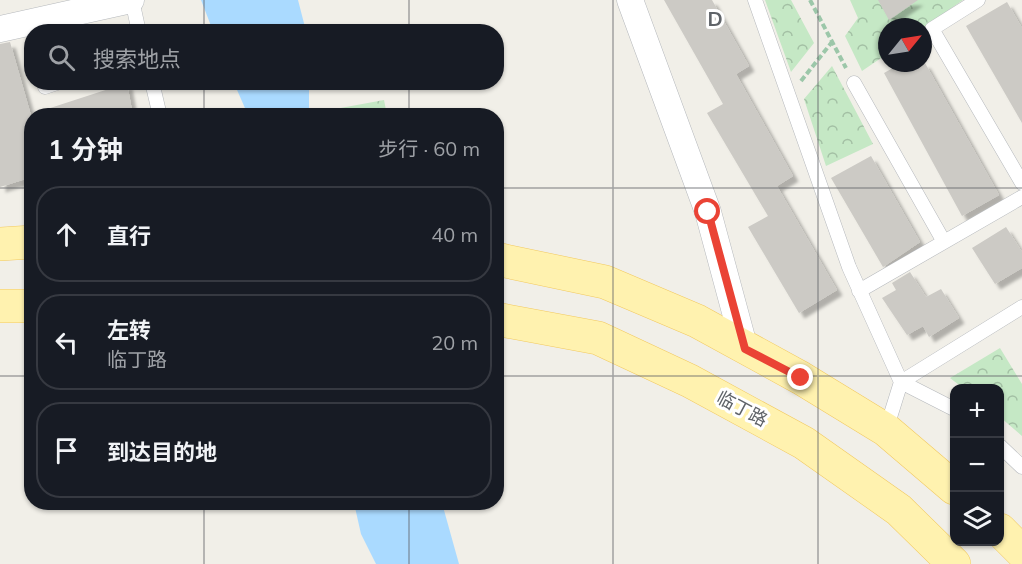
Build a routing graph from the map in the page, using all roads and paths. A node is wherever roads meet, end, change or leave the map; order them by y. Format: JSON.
{"nodes":[{"id":1,"x":132,"y":0,"type":"edge"},
{"id":2,"x":630,"y":0,"type":"edge"},
{"id":3,"x":755,"y":0,"type":"edge"},
{"id":4,"x":810,"y":0,"type":"edge"},
{"id":5,"x":978,"y":0,"type":"edge"},
{"id":6,"x":138,"y":24,"type":"edge"},
{"id":7,"x":0,"y":29,"type":"edge"},
{"id":8,"x":832,"y":42,"type":"junction"},
{"id":9,"x":854,"y":83,"type":"joint"},
{"id":10,"x":154,"y":90,"type":"edge"},
{"id":11,"x":789,"y":96,"type":"junction"},
{"id":12,"x":158,"y":108,"type":"edge"},
{"id":13,"x":1022,"y":183,"type":"edge"},
{"id":14,"x":1022,"y":197,"type":"edge"},
{"id":15,"x":24,"y":242,"type":"edge"},
{"id":16,"x":944,"y":242,"type":"junction"},
{"id":17,"x":0,"y":244,"type":"edge"},
{"id":18,"x":504,"y":261,"type":"edge"},
{"id":19,"x":859,"y":291,"type":"junction"},
{"id":20,"x":0,"y":306,"type":"edge"},
{"id":21,"x":24,"y":306,"type":"edge"},
{"id":22,"x":1022,"y":307,"type":"edge"},
{"id":23,"x":504,"y":320,"type":"edge"},
{"id":24,"x":745,"y":349,"type":"junction"},
{"id":25,"x":901,"y":382,"type":"junction"},
{"id":26,"x":950,"y":407,"type":"edge"},
{"id":27,"x":886,"y":430,"type":"junction"},
{"id":28,"x":1004,"y":451,"type":"edge"},
{"id":29,"x":1022,"y":467,"type":"edge"},
{"id":30,"x":950,"y":485,"type":"edge"},
{"id":31,"x":1004,"y":535,"type":"edge"},
{"id":32,"x":1022,"y":552,"type":"edge"},
{"id":33,"x":954,"y":564,"type":"edge"}],
"edges":[{"from":1,"to":6,"type":"lane"},
{"from":1,"to":7,"type":"street"},
{"from":2,"to":24,"type":"street"},
{"from":3,"to":11,"type":"lane"},
{"from":4,"to":8,"type":"path"},
{"from":5,"to":13,"type":"lane"},
{"from":8,"to":9,"type":"path"},
{"from":8,"to":11,"type":"path"},
{"from":9,"to":16,"type":"lane"},
{"from":10,"to":12,"type":"lane"},
{"from":11,"to":19,"type":"lane"},
{"from":14,"to":16,"type":"lane"},
{"from":15,"to":17,"type":"main road"},
{"from":16,"to":19,"type":"lane"},
{"from":18,"to":24,"type":"main road"},
{"from":19,"to":25,"type":"lane"},
{"from":20,"to":21,"type":"main road"},
{"from":22,"to":25,"type":"lane"},
{"from":23,"to":33,"type":"main road","name":"临丁路"},
{"from":24,"to":27,"type":"main road"},
{"from":25,"to":26,"type":"lane"},
{"from":25,"to":27,"type":"lane"},
{"from":27,"to":30,"type":"main road"},
{"from":28,"to":29,"type":"lane"},
{"from":31,"to":32,"type":"main road"}]}
